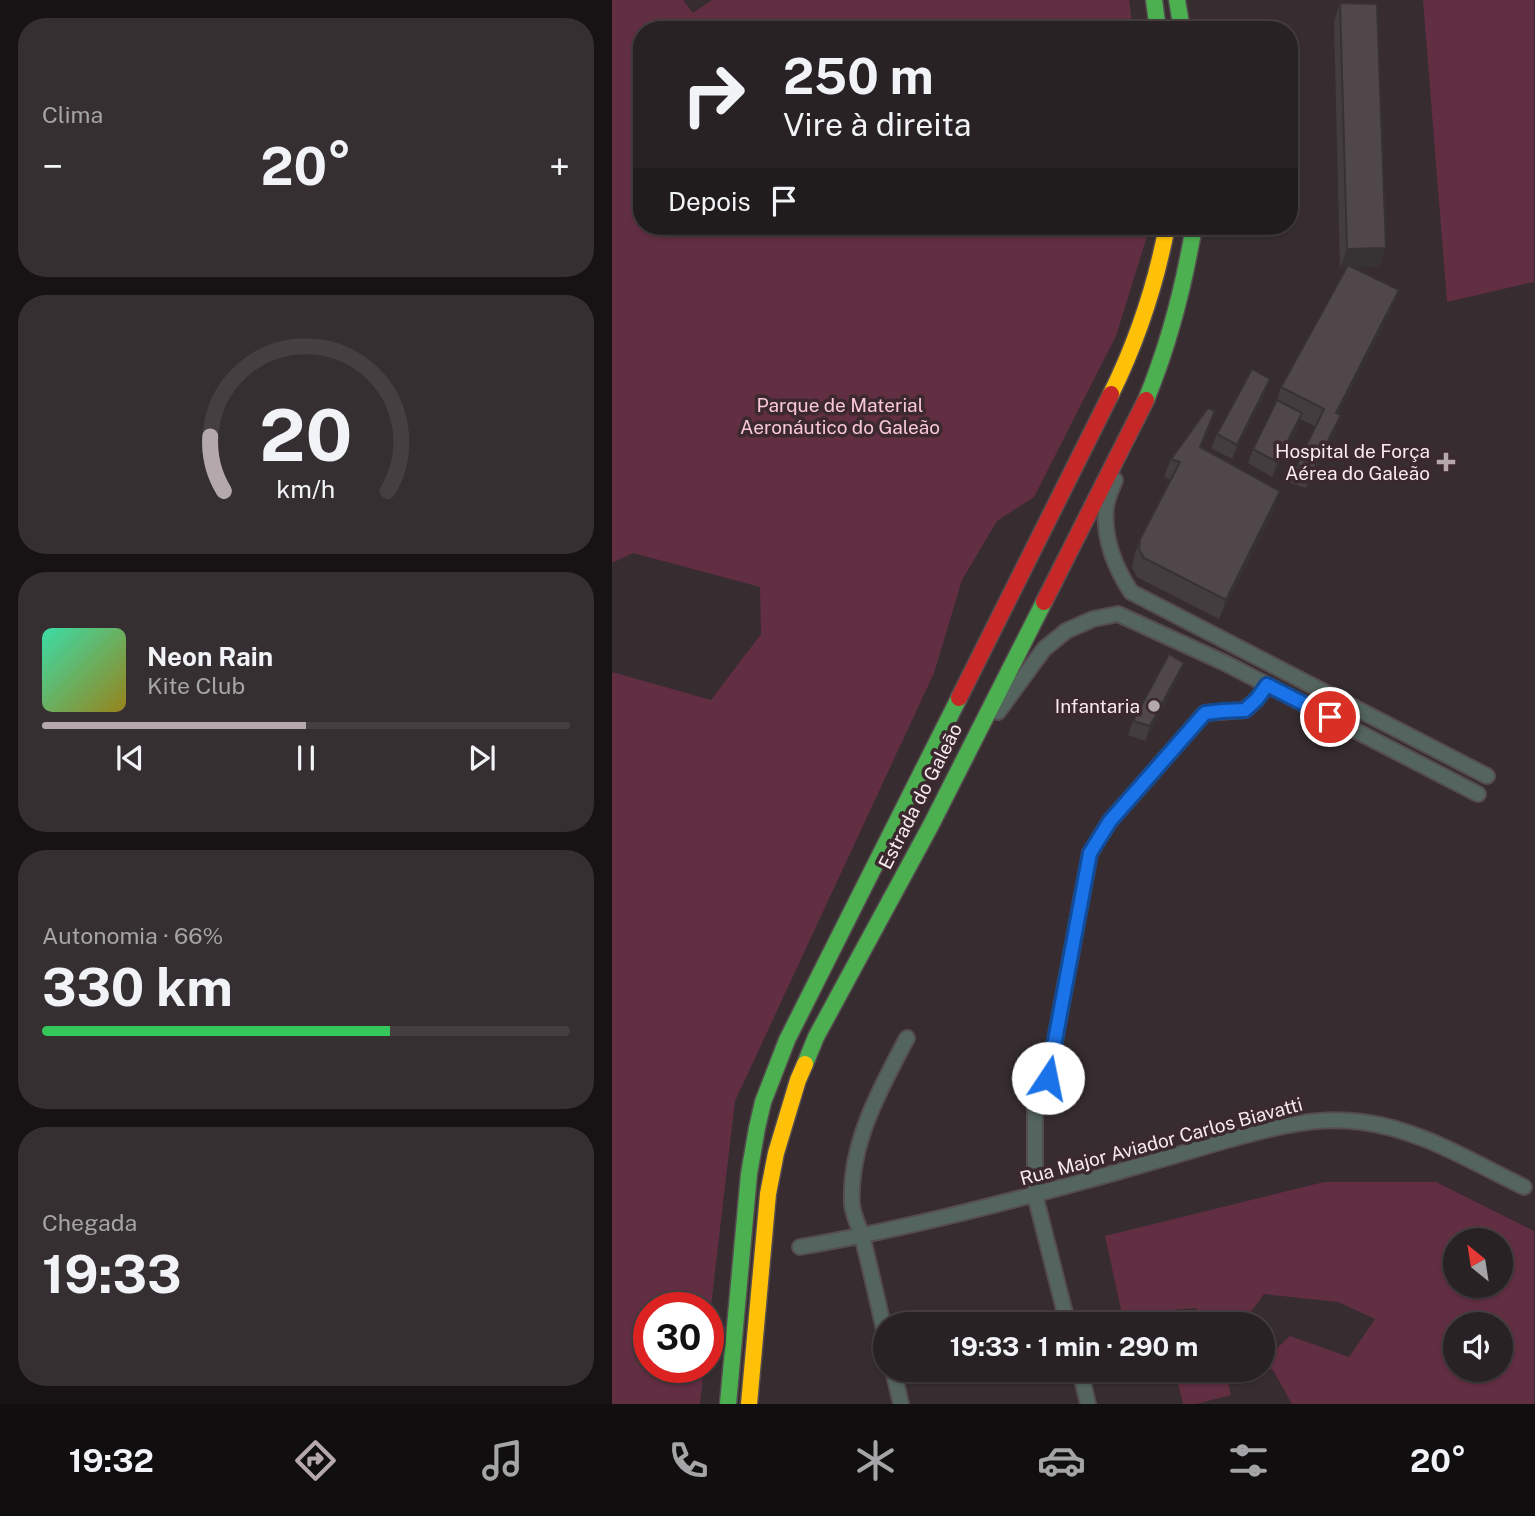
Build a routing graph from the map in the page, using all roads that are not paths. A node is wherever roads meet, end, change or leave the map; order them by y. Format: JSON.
{"nodes":[{"id":1,"x":1154,"y":0,"type":"edge"},
{"id":2,"x":1177,"y":0,"type":"edge"},
{"id":3,"x":1157,"y":21,"type":"edge"},
{"id":4,"x":1180,"y":21,"type":"edge"},
{"id":5,"x":1165,"y":235,"type":"edge"},
{"id":6,"x":1192,"y":235,"type":"edge"},
{"id":7,"x":1132,"y":429,"type":"junction"},
{"id":8,"x":1267,"y":685,"type":"junction"},
{"id":9,"x":1488,"y":776,"type":"dead end"},
{"id":10,"x":1478,"y":793,"type":"dead end"},
{"id":11,"x":931,"y":825,"type":"junction"},
{"id":12,"x":907,"y":1038,"type":"dead end"},
{"id":13,"x":1048,"y":1078,"type":"dead end"},
{"id":14,"x":1035,"y":1103,"type":"dead end"},
{"id":15,"x":1524,"y":1187,"type":"dead end"},
{"id":16,"x":1035,"y":1195,"type":"junction"},
{"id":17,"x":862,"y":1237,"type":"junction"},
{"id":18,"x":800,"y":1247,"type":"dead end"},
{"id":19,"x":880,"y":1312,"type":"edge"},
{"id":20,"x":1065,"y":1312,"type":"edge"},
{"id":21,"x":896,"y":1382,"type":"edge"},
{"id":22,"x":1083,"y":1382,"type":"edge"},
{"id":23,"x":729,"y":1404,"type":"edge"},
{"id":24,"x":749,"y":1404,"type":"edge"},
{"id":25,"x":901,"y":1404,"type":"edge"},
{"id":26,"x":1088,"y":1404,"type":"edge"}],
"edges":[{"from":1,"to":3,"type":"main road"},
{"from":2,"to":4,"type":"main road"},
{"from":5,"to":23,"type":"main road","name":"Estrada do Galeão"},
{"from":6,"to":7,"type":"main road","name":"Estrada do Galeão"},
{"from":7,"to":9,"type":"street"},
{"from":7,"to":11,"type":"main road","name":"Estrada do Galeão"},
{"from":8,"to":10,"type":"street"},
{"from":8,"to":11,"type":"street"},
{"from":8,"to":13,"type":"street"},
{"from":11,"to":24,"type":"main road","name":"Estrada do Galeão"},
{"from":12,"to":17,"type":"street"},
{"from":14,"to":16,"type":"street"},
{"from":15,"to":16,"type":"street","name":"Rua Major Aviador Carlos Biavatti"},
{"from":16,"to":17,"type":"street","name":"Rua Major Aviador Carlos Biavatti"},
{"from":16,"to":20,"type":"street"},
{"from":17,"to":18,"type":"street","name":"Rua Major Aviador Carlos Biavatti"},
{"from":17,"to":19,"type":"street"},
{"from":21,"to":25,"type":"street"},
{"from":22,"to":26,"type":"street"}]}
